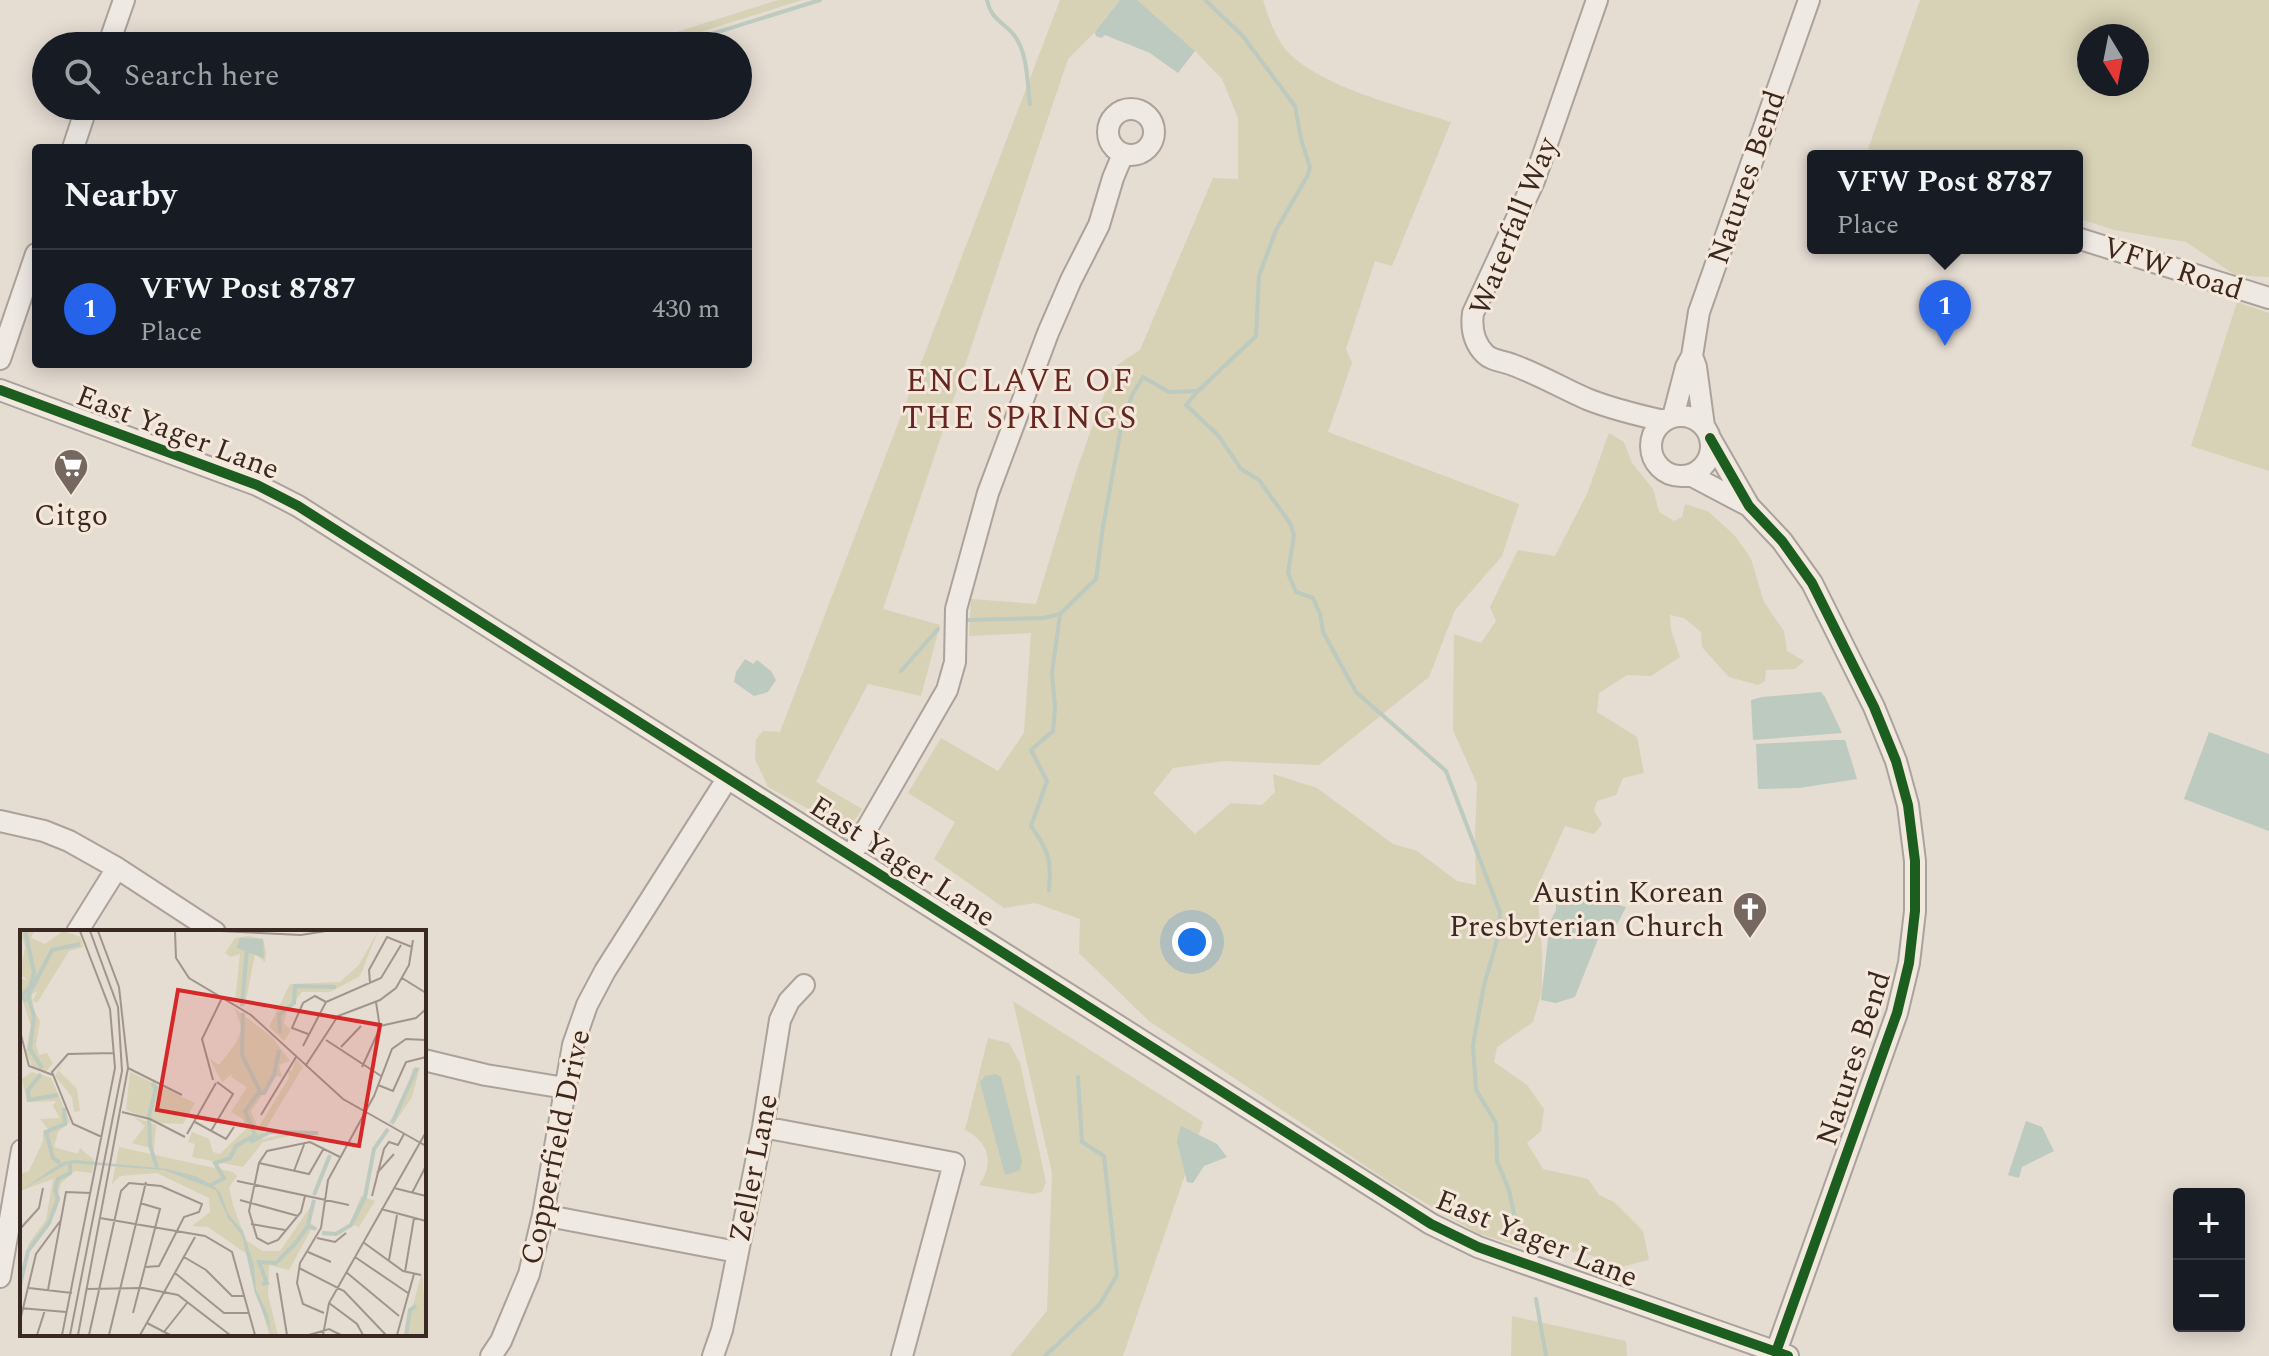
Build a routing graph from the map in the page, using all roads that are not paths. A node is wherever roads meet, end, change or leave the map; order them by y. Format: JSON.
{"nodes":[{"id":1,"x":124,"y":0,"type":"edge"},
{"id":2,"x":1597,"y":0,"type":"edge"},
{"id":3,"x":1809,"y":0,"type":"edge"},
{"id":4,"x":113,"y":32,"type":"edge"},
{"id":5,"x":82,"y":120,"type":"edge"},
{"id":6,"x":74,"y":144,"type":"edge"},
{"id":7,"x":1123,"y":154,"type":"dead end"},
{"id":8,"x":2083,"y":240,"type":"edge"},
{"id":9,"x":32,"y":266,"type":"edge"},
{"id":10,"x":2269,"y":298,"type":"edge"},
{"id":11,"x":1692,"y":356,"type":"junction"},
{"id":12,"x":0,"y":359,"type":"edge"},
{"id":13,"x":0,"y":390,"type":"edge"},
{"id":14,"x":1622,"y":412,"type":"junction"},
{"id":15,"x":1669,"y":419,"type":"junction"},
{"id":16,"x":1707,"y":432,"type":"junction"},
{"id":17,"x":1651,"y":450,"type":"junction"},
{"id":18,"x":1690,"y":475,"type":"junction"},
{"id":19,"x":1749,"y":506,"type":"junction"},
{"id":20,"x":727,"y":779,"type":"junction"},
{"id":21,"x":0,"y":821,"type":"edge"},
{"id":22,"x":851,"y":856,"type":"junction"},
{"id":23,"x":117,"y":868,"type":"junction"},
{"id":24,"x":78,"y":930,"type":"edge"},
{"id":25,"x":212,"y":930,"type":"edge"},
{"id":26,"x":804,"y":985,"type":"dead end"},
{"id":27,"x":426,"y":1060,"type":"edge"},
{"id":28,"x":565,"y":1088,"type":"junction"},
{"id":29,"x":763,"y":1127,"type":"junction"},
{"id":30,"x":20,"y":1162,"type":"edge"},
{"id":31,"x":543,"y":1215,"type":"junction"},
{"id":32,"x":737,"y":1252,"type":"junction"},
{"id":33,"x":0,"y":1277,"type":"edge"},
{"id":34,"x":1782,"y":1354,"type":"edge"},
{"id":35,"x":491,"y":1356,"type":"edge"},
{"id":36,"x":713,"y":1356,"type":"edge"},
{"id":37,"x":902,"y":1356,"type":"edge"}],
"edges":[{"from":1,"to":4,"type":"street"},
{"from":2,"to":14,"type":"street","name":"Waterfall Way"},
{"from":3,"to":11,"type":"street","name":"Natures Bend"},
{"from":5,"to":6,"type":"street"},
{"from":7,"to":22,"type":"street"},
{"from":8,"to":10,"type":"street","name":"VFW Road"},
{"from":9,"to":12,"type":"street"},
{"from":11,"to":15,"type":"street","name":"Natures Bend"},
{"from":11,"to":16,"type":"street","name":"Natures Bend"},
{"from":13,"to":20,"type":"street","name":"East Yager Lane"},
{"from":14,"to":15,"type":"street","name":"Waterfall Way"},
{"from":14,"to":17,"type":"street"},
{"from":15,"to":16,"type":"street"},
{"from":15,"to":17,"type":"street"},
{"from":16,"to":18,"type":"street"},
{"from":16,"to":19,"type":"street","name":"Natures Bend"},
{"from":17,"to":18,"type":"street"},
{"from":18,"to":19,"type":"street","name":"Natures Bend"},
{"from":19,"to":34,"type":"street","name":"Natures Bend"},
{"from":20,"to":22,"type":"street","name":"East Yager Lane"},
{"from":20,"to":28,"type":"street","name":"Copperfield Drive"},
{"from":21,"to":23,"type":"street"},
{"from":22,"to":34,"type":"street","name":"East Yager Lane"},
{"from":23,"to":24,"type":"street"},
{"from":23,"to":25,"type":"street"},
{"from":26,"to":29,"type":"street","name":"Zeller Lane"},
{"from":27,"to":28,"type":"street"},
{"from":28,"to":31,"type":"street","name":"Copperfield Drive"},
{"from":29,"to":32,"type":"street","name":"Zeller Lane"},
{"from":29,"to":37,"type":"street"},
{"from":30,"to":33,"type":"street"},
{"from":31,"to":32,"type":"street"},
{"from":31,"to":35,"type":"street","name":"Copperfield Drive"},
{"from":32,"to":36,"type":"street","name":"Zeller Lane"}]}
